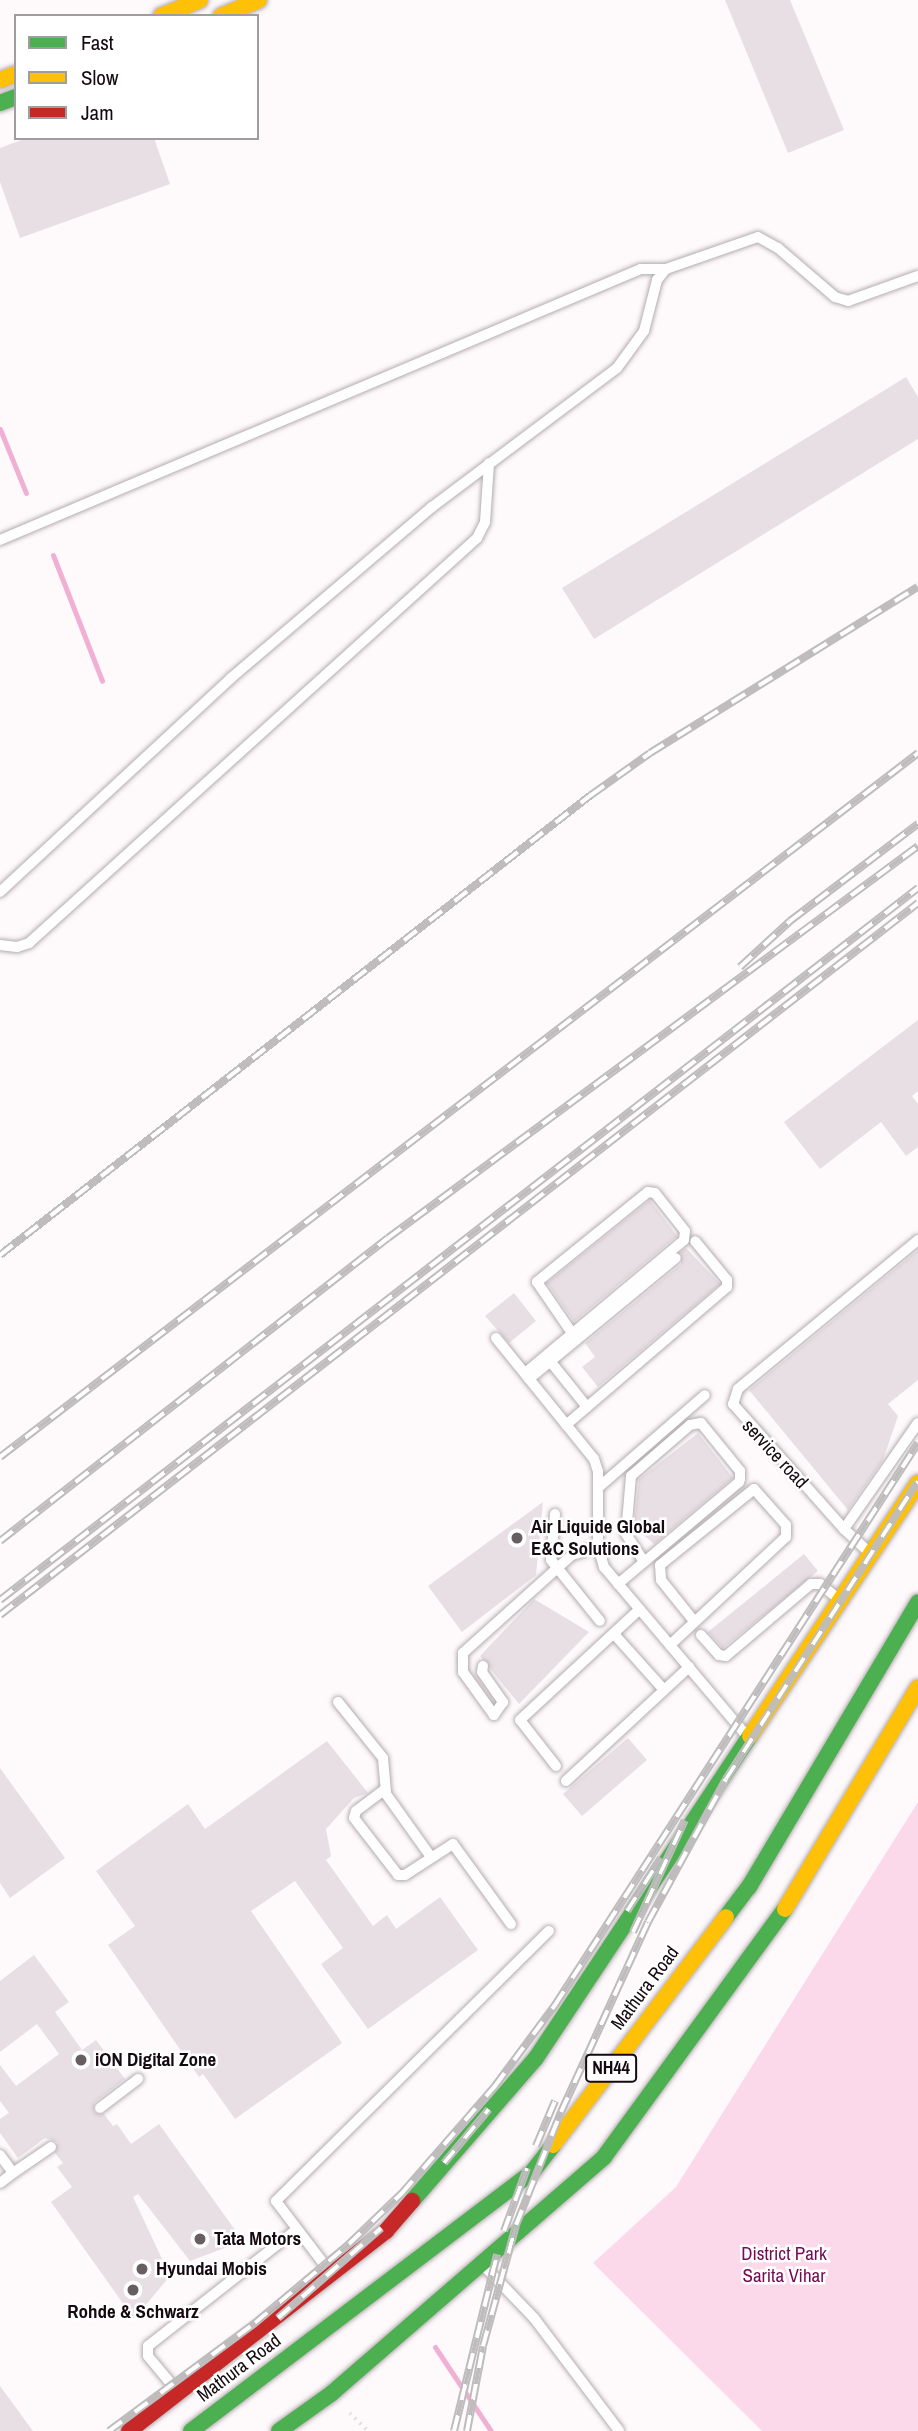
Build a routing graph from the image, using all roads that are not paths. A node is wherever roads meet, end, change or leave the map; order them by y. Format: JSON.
{"nodes":[{"id":1,"x":200,"y":0,"type":"edge"},
{"id":2,"x":251,"y":2,"type":"edge"},
{"id":3,"x":166,"y":14,"type":"edge"},
{"id":4,"x":224,"y":14,"type":"edge"},
{"id":5,"x":666,"y":268,"type":"junction"},
{"id":6,"x":918,"y":276,"type":"edge"},
{"id":7,"x":489,"y":463,"type":"junction"},
{"id":8,"x":0,"y":540,"type":"edge"},
{"id":9,"x":0,"y":892,"type":"edge"},
{"id":10,"x":0,"y":945,"type":"edge"},
{"id":11,"x":695,"y":1241,"type":"dead end"},
{"id":12,"x":916,"y":1245,"type":"edge"},
{"id":13,"x":676,"y":1258,"type":"dead end"},
{"id":14,"x":572,"y":1333,"type":"junction"},
{"id":15,"x":496,"y":1338,"type":"dead end"},
{"id":16,"x":550,"y":1362,"type":"junction"},
{"id":17,"x":527,"y":1376,"type":"junction"},
{"id":18,"x":705,"y":1395,"type":"dead end"},
{"id":19,"x":587,"y":1407,"type":"junction"},
{"id":20,"x":918,"y":1423,"type":"edge"},
{"id":21,"x":566,"y":1425,"type":"junction"},
{"id":22,"x":918,"y":1483,"type":"edge"},
{"id":23,"x":599,"y":1487,"type":"junction"},
{"id":24,"x":555,"y":1514,"type":"dead end"},
{"id":25,"x":844,"y":1529,"type":"junction"},
{"id":26,"x":598,"y":1547,"type":"junction"},
{"id":27,"x":871,"y":1554,"type":"junction"},
{"id":28,"x":643,"y":1562,"type":"junction"},
{"id":29,"x":556,"y":1569,"type":"junction"},
{"id":30,"x":618,"y":1584,"type":"junction"},
{"id":31,"x":840,"y":1601,"type":"junction"},
{"id":32,"x":918,"y":1602,"type":"edge"},
{"id":33,"x":640,"y":1609,"type":"junction"},
{"id":34,"x":600,"y":1621,"type":"dead end"},
{"id":35,"x":694,"y":1621,"type":"junction"},
{"id":36,"x":614,"y":1634,"type":"junction"},
{"id":37,"x":701,"y":1635,"type":"dead end"},
{"id":38,"x":670,"y":1645,"type":"junction"},
{"id":39,"x":483,"y":1666,"type":"dead end"},
{"id":40,"x":689,"y":1667,"type":"junction"},
{"id":41,"x":918,"y":1688,"type":"edge"},
{"id":42,"x":664,"y":1690,"type":"junction"},
{"id":43,"x":338,"y":1702,"type":"dead end"},
{"id":44,"x":749,"y":1738,"type":"junction"},
{"id":45,"x":556,"y":1766,"type":"dead end"},
{"id":46,"x":566,"y":1781,"type":"dead end"},
{"id":47,"x":384,"y":1790,"type":"junction"},
{"id":48,"x":431,"y":1857,"type":"junction"},
{"id":49,"x":511,"y":1924,"type":"dead end"},
{"id":50,"x":549,"y":1931,"type":"dead end"},
{"id":51,"x":138,"y":2079,"type":"dead end"},
{"id":52,"x":100,"y":2108,"type":"dead end"},
{"id":53,"x":51,"y":2147,"type":"dead end"},
{"id":54,"x":0,"y":2155,"type":"edge"},
{"id":55,"x":13,"y":2173,"type":"junction"},
{"id":56,"x":0,"y":2183,"type":"edge"},
{"id":57,"x":297,"y":2229,"type":"junction"},
{"id":58,"x":483,"y":2266,"type":"junction"},
{"id":59,"x":331,"y":2274,"type":"junction"},
{"id":60,"x":178,"y":2393,"type":"junction"},
{"id":61,"x":129,"y":2431,"type":"edge"},
{"id":62,"x":191,"y":2431,"type":"edge"},
{"id":63,"x":279,"y":2431,"type":"edge"},
{"id":64,"x":619,"y":2431,"type":"edge"}],
"edges":[{"from":1,"to":3,"type":"main road"},
{"from":2,"to":4,"type":"main road"},
{"from":5,"to":6,"type":"lane"},
{"from":5,"to":7,"type":"lane"},
{"from":5,"to":8,"type":"lane"},
{"from":7,"to":9,"type":"lane"},
{"from":7,"to":10,"type":"lane"},
{"from":11,"to":19,"type":"lane"},
{"from":12,"to":25,"type":"lane","name":"service road"},
{"from":13,"to":16,"type":"lane"},
{"from":14,"to":14,"type":"lane"},
{"from":14,"to":17,"type":"lane"},
{"from":15,"to":17,"type":"lane"},
{"from":16,"to":17,"type":"lane"},
{"from":16,"to":19,"type":"lane"},
{"from":17,"to":21,"type":"lane"},
{"from":18,"to":23,"type":"lane"},
{"from":19,"to":21,"type":"lane"},
{"from":20,"to":25,"type":"lane"},
{"from":21,"to":23,"type":"lane"},
{"from":22,"to":27,"type":"main road"},
{"from":23,"to":26,"type":"lane"},
{"from":24,"to":29,"type":"lane"},
{"from":25,"to":27,"type":"lane"},
{"from":26,"to":29,"type":"lane"},
{"from":26,"to":30,"type":"lane"},
{"from":27,"to":31,"type":"main road"},
{"from":28,"to":28,"type":"lane"},
{"from":28,"to":30,"type":"lane"},
{"from":29,"to":34,"type":"lane"},
{"from":29,"to":39,"type":"lane"},
{"from":30,"to":33,"type":"lane"},
{"from":31,"to":37,"type":"lane"},
{"from":31,"to":44,"type":"main road"},
{"from":32,"to":62,"type":"main road","name":"Mathura Road","number":"NH44"},
{"from":33,"to":36,"type":"lane"},
{"from":33,"to":38,"type":"lane"},
{"from":35,"to":35,"type":"lane"},
{"from":35,"to":38,"type":"lane"},
{"from":36,"to":42,"type":"lane"},
{"from":36,"to":45,"type":"lane"},
{"from":38,"to":40,"type":"lane"},
{"from":40,"to":42,"type":"lane"},
{"from":40,"to":44,"type":"lane"},
{"from":41,"to":58,"type":"main road","number":"NH44"},
{"from":42,"to":46,"type":"lane"},
{"from":43,"to":47,"type":"lane"},
{"from":44,"to":59,"type":"main road"},
{"from":47,"to":48,"type":"lane"},
{"from":47,"to":48,"type":"lane"},
{"from":48,"to":49,"type":"lane"},
{"from":50,"to":57,"type":"lane"},
{"from":51,"to":52,"type":"lane"},
{"from":53,"to":55,"type":"lane"},
{"from":54,"to":55,"type":"lane"},
{"from":55,"to":56,"type":"lane"},
{"from":57,"to":59,"type":"lane"},
{"from":57,"to":60,"type":"lane"},
{"from":58,"to":63,"type":"main road","number":"NH44"},
{"from":58,"to":64,"type":"lane"},
{"from":59,"to":60,"type":"main road"},
{"from":60,"to":61,"type":"main road"}]}
